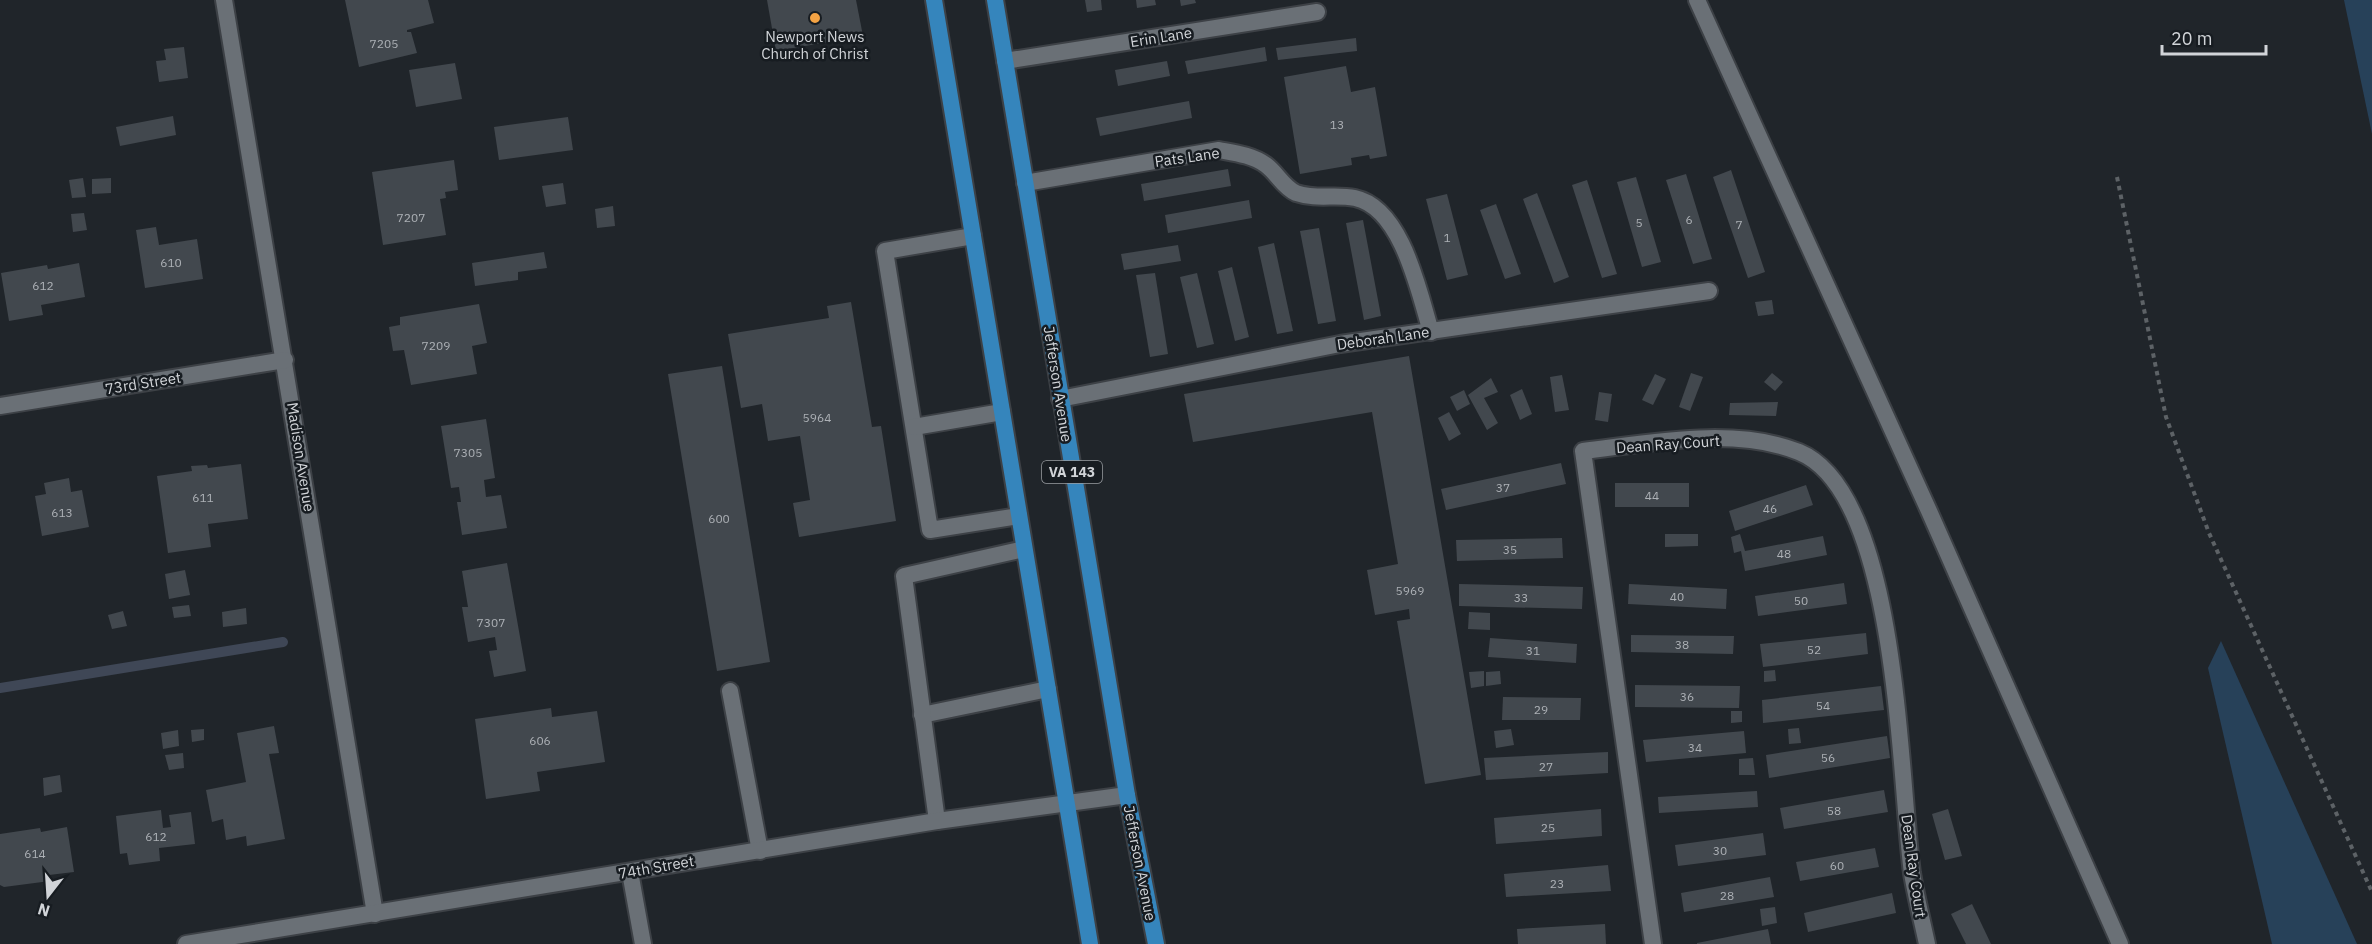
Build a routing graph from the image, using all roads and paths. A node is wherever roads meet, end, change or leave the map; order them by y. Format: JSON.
{"nodes":[{"id":1,"x":224,"y":0,"type":"edge"},
{"id":2,"x":933,"y":0,"type":"edge"},
{"id":3,"x":994,"y":0,"type":"edge"},
{"id":4,"x":1697,"y":0,"type":"edge"},
{"id":5,"x":1317,"y":12,"type":"dead end"},
{"id":6,"x":1005,"y":61,"type":"junction"},
{"id":7,"x":2116,"y":177,"type":"dead end"},
{"id":8,"x":1025,"y":183,"type":"junction"},
{"id":9,"x":973,"y":236,"type":"junction"},
{"id":10,"x":1709,"y":291,"type":"dead end"},
{"id":11,"x":1431,"y":332,"type":"junction"},
{"id":12,"x":285,"y":360,"type":"junction"},
{"id":13,"x":1060,"y":399,"type":"junction"},
{"id":14,"x":0,"y":406,"type":"edge"},
{"id":15,"x":1002,"y":412,"type":"junction"},
{"id":16,"x":914,"y":427,"type":"junction"},
{"id":17,"x":1019,"y":516,"type":"junction"},
{"id":18,"x":1024,"y":549,"type":"junction"},
{"id":19,"x":1048,"y":689,"type":"junction"},
{"id":20,"x":729,"y":692,"type":"dead end"},
{"id":21,"x":922,"y":715,"type":"junction"},
{"id":22,"x":1127,"y":795,"type":"junction"},
{"id":23,"x":1069,"y":803,"type":"junction"},
{"id":24,"x":937,"y":821,"type":"junction"},
{"id":25,"x":760,"y":851,"type":"junction"},
{"id":26,"x":630,"y":872,"type":"junction"},
{"id":27,"x":2372,"y":892,"type":"edge"},
{"id":28,"x":375,"y":914,"type":"junction"},
{"id":29,"x":186,"y":944,"type":"edge"},
{"id":30,"x":643,"y":944,"type":"edge"},
{"id":31,"x":1090,"y":944,"type":"edge"},
{"id":32,"x":1156,"y":944,"type":"edge"},
{"id":33,"x":1653,"y":944,"type":"edge"},
{"id":34,"x":1927,"y":944,"type":"edge"},
{"id":35,"x":2120,"y":944,"type":"edge"}],
"edges":[{"from":1,"to":12,"type":"street","name":"Madison Avenue"},
{"from":2,"to":9,"type":"main road"},
{"from":3,"to":6,"type":"main road","name":"Jefferson Avenue","number":"VA 143"},
{"from":4,"to":35,"type":"street"},
{"from":5,"to":6,"type":"street","name":"Erin Lane"},
{"from":6,"to":8,"type":"main road","name":"Jefferson Avenue","number":"VA 143"},
{"from":7,"to":27,"type":"path"},
{"from":8,"to":11,"type":"street","name":"Pats Lane"},
{"from":8,"to":13,"type":"main road","name":"Jefferson Avenue","number":"VA 143"},
{"from":9,"to":15,"type":"main road"},
{"from":9,"to":16,"type":"street"},
{"from":10,"to":11,"type":"street","name":"Deborah Lane"},
{"from":11,"to":13,"type":"street","name":"Deborah Lane"},
{"from":12,"to":14,"type":"street","name":"73rd Street"},
{"from":12,"to":28,"type":"street","name":"Madison Avenue"},
{"from":13,"to":22,"type":"main road","name":"Jefferson Avenue","number":"VA 143"},
{"from":15,"to":16,"type":"street"},
{"from":15,"to":17,"type":"main road"},
{"from":16,"to":17,"type":"street"},
{"from":17,"to":18,"type":"main road"},
{"from":18,"to":19,"type":"main road"},
{"from":18,"to":21,"type":"street"},
{"from":19,"to":21,"type":"street"},
{"from":19,"to":23,"type":"main road"},
{"from":20,"to":25,"type":"street"},
{"from":21,"to":24,"type":"street"},
{"from":22,"to":23,"type":"street","name":"74th Street"},
{"from":22,"to":32,"type":"main road","name":"Jefferson Avenue","number":"VA 143"},
{"from":23,"to":24,"type":"street","name":"74th Street"},
{"from":23,"to":31,"type":"main road"},
{"from":24,"to":25,"type":"street","name":"74th Street"},
{"from":25,"to":26,"type":"street","name":"74th Street"},
{"from":26,"to":28,"type":"street","name":"74th Street"},
{"from":26,"to":30,"type":"street"},
{"from":28,"to":29,"type":"street","name":"74th Street"},
{"from":33,"to":34,"type":"street","name":"Dean Ray Court"}]}
